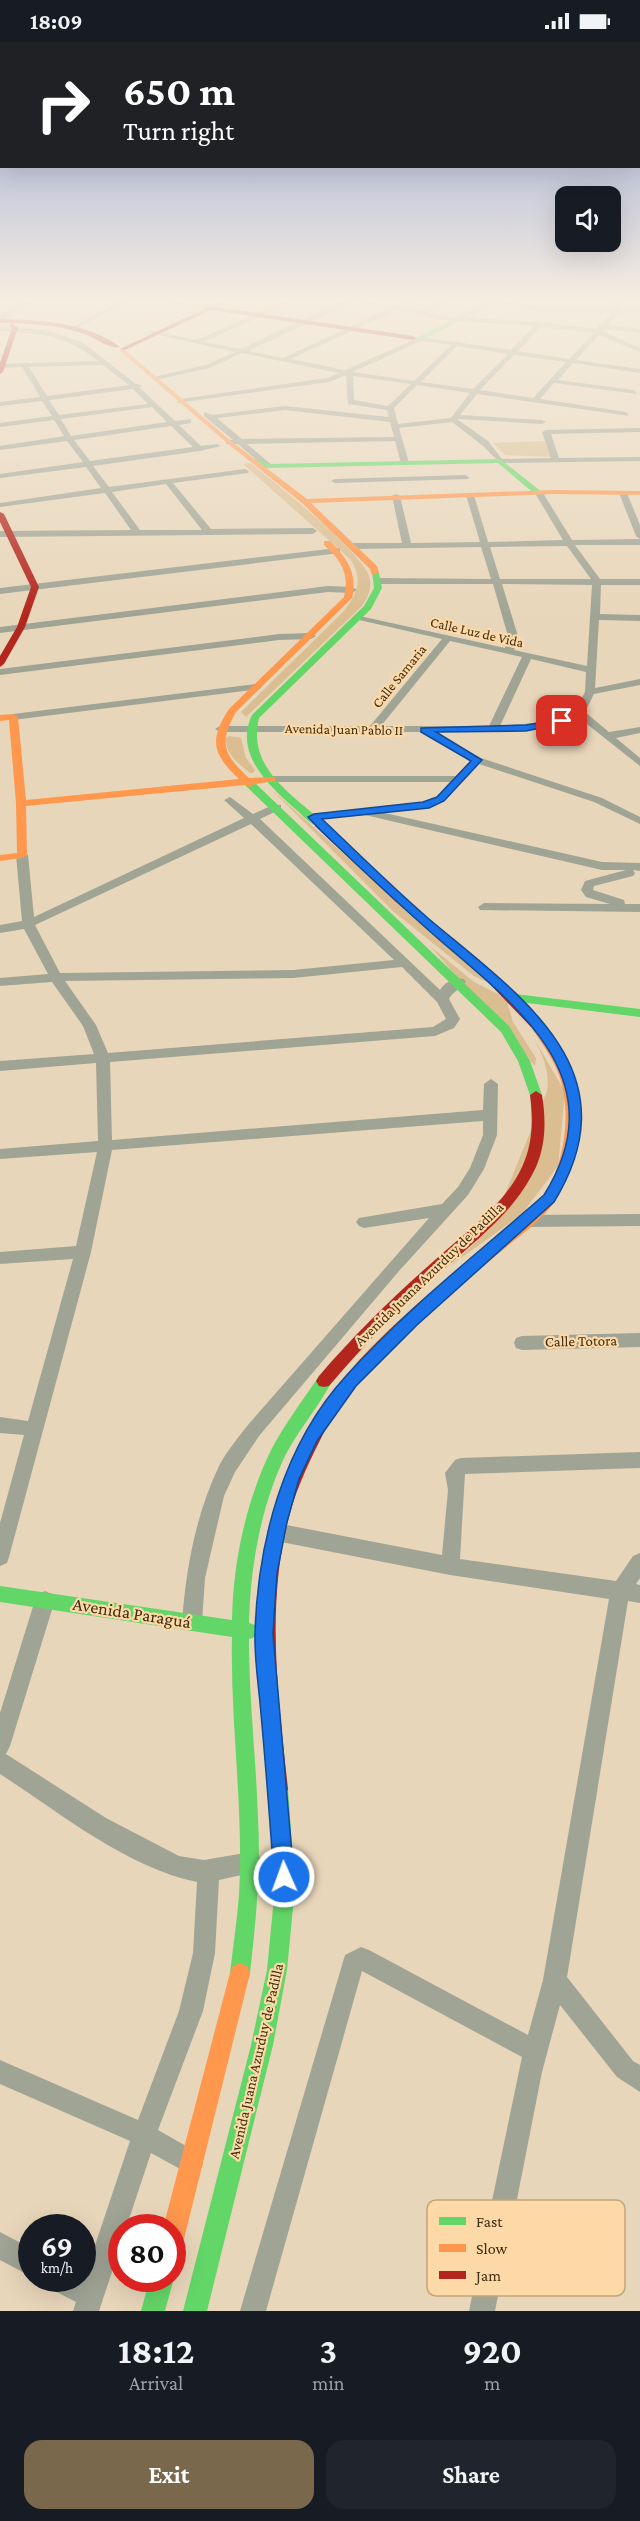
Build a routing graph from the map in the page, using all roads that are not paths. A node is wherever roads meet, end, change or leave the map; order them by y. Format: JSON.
{"nodes":[{"id":1,"x":49,"y":404,"type":"edge"},
{"id":2,"x":169,"y":404,"type":"edge"},
{"id":3,"x":189,"y":404,"type":"edge"},
{"id":4,"x":191,"y":404,"type":"edge"},
{"id":5,"x":363,"y":404,"type":"edge"},
{"id":6,"x":394,"y":404,"type":"edge"},
{"id":7,"x":465,"y":404,"type":"edge"},
{"id":8,"x":560,"y":404,"type":"edge"},
{"id":9,"x":154,"y":405,"type":"joint"},
{"id":10,"x":390,"y":408,"type":"junction"},
{"id":11,"x":626,"y":414,"type":"dead end"},
{"id":12,"x":211,"y":417,"type":"junction"},
{"id":13,"x":59,"y":418,"type":"junction"},
{"id":14,"x":454,"y":418,"type":"junction"},
{"id":15,"x":188,"y":421,"type":"junction"},
{"id":16,"x":395,"y":423,"type":"junction"},
{"id":17,"x":542,"y":423,"type":"dead end"},
{"id":18,"x":171,"y":424,"type":"junction"},
{"id":19,"x":0,"y":425,"type":"edge"},
{"id":20,"x":640,"y":430,"type":"edge"},
{"id":21,"x":69,"y":438,"type":"junction"},
{"id":22,"x":400,"y":439,"type":"junction"},
{"id":23,"x":229,"y":446,"type":"junction"},
{"id":24,"x":0,"y":448,"type":"edge"},
{"id":25,"x":200,"y":448,"type":"junction"},
{"id":26,"x":640,"y":459,"type":"edge"},
{"id":27,"x":556,"y":460,"type":"junction"},
{"id":28,"x":501,"y":461,"type":"junction"},
{"id":29,"x":405,"y":463,"type":"junction"},
{"id":30,"x":87,"y":464,"type":"junction"},
{"id":31,"x":245,"y":465,"type":"junction"},
{"id":32,"x":269,"y":466,"type":"junction"},
{"id":33,"x":0,"y":476,"type":"edge"},
{"id":34,"x":465,"y":477,"type":"dead end"},
{"id":35,"x":399,"y":479,"type":"junction"},
{"id":36,"x":335,"y":480,"type":"dead end"},
{"id":37,"x":167,"y":482,"type":"junction"},
{"id":38,"x":107,"y":490,"type":"junction"},
{"id":39,"x":538,"y":493,"type":"junction"},
{"id":40,"x":622,"y":493,"type":"junction"},
{"id":41,"x":640,"y":493,"type":"edge"},
{"id":42,"x":470,"y":495,"type":"junction"},
{"id":43,"x":400,"y":496,"type":"junction"},
{"id":44,"x":277,"y":498,"type":"dead end"},
{"id":45,"x":305,"y":501,"type":"junction"},
{"id":46,"x":0,"y":506,"type":"edge"},
{"id":47,"x":0,"y":514,"type":"edge"},
{"id":48,"x":299,"y":518,"type":"dead end"},
{"id":49,"x":208,"y":531,"type":"junction"},
{"id":50,"x":313,"y":531,"type":"junction"},
{"id":51,"x":138,"y":532,"type":"junction"},
{"id":52,"x":4,"y":534,"type":"edge"},
{"id":53,"x":640,"y":536,"type":"edge"},
{"id":54,"x":640,"y":542,"type":"edge"},
{"id":55,"x":569,"y":543,"type":"junction"},
{"id":56,"x":485,"y":544,"type":"junction"},
{"id":57,"x":354,"y":546,"type":"junction"},
{"id":58,"x":407,"y":546,"type":"junction"},
{"id":59,"x":337,"y":551,"type":"junction"},
{"id":60,"x":378,"y":581,"type":"junction"},
{"id":61,"x":597,"y":581,"type":"junction"},
{"id":62,"x":496,"y":582,"type":"junction"},
{"id":63,"x":640,"y":582,"type":"edge"},
{"id":64,"x":36,"y":587,"type":"junction"},
{"id":65,"x":352,"y":590,"type":"junction"},
{"id":66,"x":0,"y":591,"type":"edge"},
{"id":67,"x":358,"y":617,"type":"junction"},
{"id":68,"x":596,"y":617,"type":"junction"},
{"id":69,"x":640,"y":618,"type":"edge"},
{"id":70,"x":21,"y":627,"type":"junction"},
{"id":71,"x":0,"y":630,"type":"edge"},
{"id":72,"x":312,"y":636,"type":"junction"},
{"id":73,"x":447,"y":639,"type":"junction"},
{"id":74,"x":508,"y":653,"type":"junction"},
{"id":75,"x":527,"y":657,"type":"junction"},
{"id":76,"x":0,"y":664,"type":"edge"},
{"id":77,"x":590,"y":670,"type":"junction"},
{"id":78,"x":0,"y":672,"type":"edge"},
{"id":79,"x":640,"y":682,"type":"edge"},
{"id":80,"x":256,"y":687,"type":"junction"},
{"id":81,"x":590,"y":692,"type":"junction"},
{"id":82,"x":579,"y":713,"type":"junction"},
{"id":83,"x":7,"y":717,"type":"edge"},
{"id":84,"x":249,"y":728,"type":"junction"},
{"id":85,"x":220,"y":729,"type":"junction"},
{"id":86,"x":372,"y":729,"type":"junction"},
{"id":87,"x":493,"y":729,"type":"junction"},
{"id":88,"x":640,"y":729,"type":"edge"},
{"id":89,"x":424,"y":730,"type":"junction"},
{"id":90,"x":607,"y":736,"type":"junction"},
{"id":91,"x":477,"y":760,"type":"junction"},
{"id":92,"x":640,"y":763,"type":"edge"},
{"id":93,"x":271,"y":779,"type":"junction"},
{"id":94,"x":461,"y":779,"type":"junction"},
{"id":95,"x":247,"y":781,"type":"junction"},
{"id":96,"x":230,"y":800,"type":"dead end"},
{"id":97,"x":21,"y":803,"type":"junction"},
{"id":98,"x":277,"y":807,"type":"junction"},
{"id":99,"x":368,"y":812,"type":"junction"},
{"id":100,"x":314,"y":817,"type":"junction"},
{"id":101,"x":252,"y":821,"type":"junction"},
{"id":102,"x":640,"y":821,"type":"edge"},
{"id":103,"x":22,"y":855,"type":"junction"},
{"id":104,"x":0,"y":858,"type":"edge"},
{"id":105,"x":640,"y":868,"type":"edge"},
{"id":106,"x":484,"y":907,"type":"dead end"},
{"id":107,"x":640,"y":908,"type":"edge"},
{"id":108,"x":28,"y":924,"type":"junction"},
{"id":109,"x":397,"y":924,"type":"junction"},
{"id":110,"x":0,"y":929,"type":"edge"},
{"id":111,"x":404,"y":963,"type":"junction"},
{"id":112,"x":56,"y":977,"type":"junction"},
{"id":113,"x":0,"y":982,"type":"edge"},
{"id":114,"x":459,"y":982,"type":"junction"},
{"id":115,"x":515,"y":998,"type":"junction"},
{"id":116,"x":442,"y":999,"type":"junction"},
{"id":117,"x":640,"y":1013,"type":"edge"},
{"id":118,"x":532,"y":1044,"type":"dead end"},
{"id":119,"x":103,"y":1058,"type":"junction"},
{"id":120,"x":540,"y":1062,"type":"dead end"},
{"id":121,"x":0,"y":1066,"type":"edge"},
{"id":122,"x":491,"y":1084,"type":"dead end"},
{"id":123,"x":536,"y":1093,"type":"junction"},
{"id":124,"x":491,"y":1115,"type":"junction"},
{"id":125,"x":105,"y":1147,"type":"junction"},
{"id":126,"x":0,"y":1154,"type":"edge"},
{"id":127,"x":448,"y":1209,"type":"junction"},
{"id":128,"x":640,"y":1220,"type":"edge"},
{"id":129,"x":526,"y":1221,"type":"junction"},
{"id":130,"x":364,"y":1222,"type":"dead end"},
{"id":131,"x":83,"y":1252,"type":"junction"},
{"id":132,"x":0,"y":1258,"type":"edge"},
{"id":133,"x":640,"y":1340,"type":"edge"},
{"id":134,"x":522,"y":1343,"type":"dead end"},
{"id":135,"x":0,"y":1425,"type":"edge"},
{"id":136,"x":35,"y":1429,"type":"junction"},
{"id":137,"x":640,"y":1460,"type":"edge"},
{"id":138,"x":276,"y":1532,"type":"junction"},
{"id":139,"x":0,"y":1557,"type":"edge"},
{"id":140,"x":640,"y":1562,"type":"edge"},
{"id":141,"x":450,"y":1566,"type":"junction"},
{"id":142,"x":630,"y":1593,"type":"edge"},
{"id":143,"x":0,"y":1594,"type":"edge"},
{"id":144,"x":45,"y":1600,"type":"junction"},
{"id":145,"x":192,"y":1622,"type":"junction"},
{"id":146,"x":236,"y":1629,"type":"junction"},
{"id":147,"x":264,"y":1634,"type":"junction"},
{"id":148,"x":0,"y":1746,"type":"edge"},
{"id":149,"x":0,"y":1762,"type":"edge"},
{"id":150,"x":285,"y":1858,"type":"junction"},
{"id":151,"x":251,"y":1863,"type":"junction"},
{"id":152,"x":209,"y":1869,"type":"junction"},
{"id":153,"x":555,"y":1980,"type":"junction"},
{"id":154,"x":535,"y":2051,"type":"junction"},
{"id":155,"x":0,"y":2072,"type":"edge"},
{"id":156,"x":640,"y":2080,"type":"edge"},
{"id":157,"x":144,"y":2135,"type":"junction"},
{"id":158,"x":193,"y":2163,"type":"junction"},
{"id":159,"x":229,"y":2174,"type":"junction"},
{"id":160,"x":505,"y":2200,"type":"edge"},
{"id":161,"x":179,"y":2214,"type":"edge"},
{"id":162,"x":0,"y":2245,"type":"edge"},
{"id":163,"x":18,"y":2256,"type":"edge"},
{"id":164,"x":74,"y":2292,"type":"edge"},
{"id":165,"x":158,"y":2292,"type":"edge"},
{"id":166,"x":485,"y":2296,"type":"edge"},
{"id":167,"x":89,"y":2303,"type":"edge"},
{"id":168,"x":153,"y":2311,"type":"edge"},
{"id":169,"x":195,"y":2311,"type":"edge"},
{"id":170,"x":252,"y":2311,"type":"edge"},
{"id":171,"x":482,"y":2311,"type":"edge"}],
"edges":[{"from":1,"to":13,"type":"street"},
{"from":2,"to":15,"type":"main road"},
{"from":3,"to":23,"type":"main road"},
{"from":4,"to":12,"type":"street"},
{"from":5,"to":10,"type":"street"},
{"from":6,"to":10,"type":"street"},
{"from":7,"to":14,"type":"street"},
{"from":8,"to":11,"type":"street"},
{"from":9,"to":13,"type":"street"},
{"from":9,"to":18,"type":"street"},
{"from":10,"to":16,"type":"street"},
{"from":12,"to":16,"type":"street"},
{"from":12,"to":23,"type":"street"},
{"from":13,"to":19,"type":"street"},
{"from":13,"to":21,"type":"street"},
{"from":14,"to":16,"type":"street"},
{"from":14,"to":17,"type":"street"},
{"from":14,"to":28,"type":"street"},
{"from":15,"to":18,"type":"street"},
{"from":15,"to":23,"type":"main road"},
{"from":16,"to":22,"type":"street"},
{"from":18,"to":21,"type":"street"},
{"from":18,"to":25,"type":"street"},
{"from":20,"to":27,"type":"street"},
{"from":21,"to":24,"type":"street"},
{"from":21,"to":30,"type":"street"},
{"from":22,"to":23,"type":"street"},
{"from":22,"to":29,"type":"street"},
{"from":23,"to":25,"type":"street"},
{"from":23,"to":31,"type":"main road"},
{"from":23,"to":32,"type":"street"},
{"from":25,"to":30,"type":"street"},
{"from":26,"to":27,"type":"street"},
{"from":27,"to":28,"type":"street"},
{"from":28,"to":29,"type":"main road"},
{"from":28,"to":39,"type":"main road"},
{"from":29,"to":32,"type":"main road"},
{"from":30,"to":33,"type":"street"},
{"from":30,"to":38,"type":"street"},
{"from":31,"to":32,"type":"main road"},
{"from":31,"to":37,"type":"street"},
{"from":31,"to":44,"type":"main road"},
{"from":31,"to":45,"type":"main road"},
{"from":34,"to":35,"type":"street"},
{"from":35,"to":36,"type":"street"},
{"from":35,"to":43,"type":"street"},
{"from":37,"to":38,"type":"street"},
{"from":37,"to":49,"type":"street"},
{"from":38,"to":46,"type":"street"},
{"from":38,"to":51,"type":"street"},
{"from":39,"to":40,"type":"main road"},
{"from":39,"to":42,"type":"main road"},
{"from":39,"to":55,"type":"street"},
{"from":40,"to":41,"type":"main road"},
{"from":40,"to":53,"type":"street"},
{"from":42,"to":43,"type":"main road"},
{"from":42,"to":56,"type":"street"},
{"from":43,"to":45,"type":"main road"},
{"from":43,"to":58,"type":"street"},
{"from":45,"to":57,"type":"main road"},
{"from":47,"to":52,"type":"main road"},
{"from":48,"to":50,"type":"main road"},
{"from":49,"to":50,"type":"street"},
{"from":49,"to":51,"type":"street"},
{"from":50,"to":59,"type":"main road"},
{"from":51,"to":52,"type":"street"},
{"from":52,"to":64,"type":"main road"},
{"from":54,"to":55,"type":"street"},
{"from":55,"to":56,"type":"street"},
{"from":55,"to":61,"type":"street"},
{"from":56,"to":58,"type":"street"},
{"from":56,"to":62,"type":"street"},
{"from":57,"to":58,"type":"street"},
{"from":57,"to":60,"type":"main road"},
{"from":59,"to":64,"type":"street"},
{"from":59,"to":65,"type":"main road"},
{"from":60,"to":62,"type":"street"},
{"from":60,"to":67,"type":"main road"},
{"from":61,"to":62,"type":"street"},
{"from":61,"to":63,"type":"street"},
{"from":61,"to":68,"type":"street"},
{"from":62,"to":74,"type":"street"},
{"from":64,"to":66,"type":"street"},
{"from":64,"to":70,"type":"main road"},
{"from":65,"to":70,"type":"street"},
{"from":65,"to":72,"type":"main road"},
{"from":67,"to":73,"type":"street","name":"Calle Luz de Vida"},
{"from":67,"to":84,"type":"main road"},
{"from":68,"to":69,"type":"street"},
{"from":68,"to":77,"type":"street"},
{"from":70,"to":71,"type":"street"},
{"from":70,"to":76,"type":"main road"},
{"from":72,"to":78,"type":"street"},
{"from":72,"to":80,"type":"main road"},
{"from":73,"to":74,"type":"street","name":"Calle Luz de Vida"},
{"from":73,"to":86,"type":"street","name":"Calle Samaria"},
{"from":74,"to":75,"type":"street","name":"Calle Luz de Vida"},
{"from":75,"to":77,"type":"street","name":"Calle Luz de Vida"},
{"from":75,"to":87,"type":"street"},
{"from":77,"to":81,"type":"street"},
{"from":79,"to":81,"type":"street"},
{"from":80,"to":83,"type":"street"},
{"from":80,"to":85,"type":"main road"},
{"from":81,"to":82,"type":"street"},
{"from":82,"to":87,"type":"street","name":"Avenida Juan Pablo II"},
{"from":82,"to":90,"type":"street"},
{"from":83,"to":97,"type":"main road"},
{"from":84,"to":85,"type":"street","name":"Avenida Juan Pablo II"},
{"from":84,"to":86,"type":"street","name":"Avenida Juan Pablo II"},
{"from":84,"to":93,"type":"main road","name":"Avenida Juana Azurduy de Padilla"},
{"from":85,"to":95,"type":"main road","name":"Avenida Juana Azurduy de Padilla"},
{"from":86,"to":89,"type":"street","name":"Avenida Juan Pablo II"},
{"from":87,"to":89,"type":"street","name":"Avenida Juan Pablo II"},
{"from":88,"to":90,"type":"street"},
{"from":89,"to":91,"type":"street"},
{"from":90,"to":92,"type":"street"},
{"from":91,"to":94,"type":"street"},
{"from":91,"to":102,"type":"street"},
{"from":93,"to":94,"type":"street"},
{"from":93,"to":95,"type":"main road"},
{"from":93,"to":100,"type":"main road","name":"Avenida Juana Azurduy de Padilla"},
{"from":94,"to":99,"type":"street"},
{"from":95,"to":97,"type":"main road"},
{"from":95,"to":98,"type":"main road","name":"Avenida Juana Azurduy de Padilla"},
{"from":96,"to":101,"type":"street"},
{"from":97,"to":103,"type":"main road"},
{"from":98,"to":101,"type":"street"},
{"from":98,"to":109,"type":"main road","name":"Avenida Juana Azurduy de Padilla"},
{"from":99,"to":100,"type":"street"},
{"from":99,"to":105,"type":"street"},
{"from":100,"to":115,"type":"main road","name":"Avenida Juana Azurduy de Padilla"},
{"from":101,"to":108,"type":"street"},
{"from":101,"to":111,"type":"street"},
{"from":103,"to":104,"type":"main road"},
{"from":103,"to":108,"type":"street"},
{"from":105,"to":107,"type":"street"},
{"from":106,"to":107,"type":"street"},
{"from":108,"to":110,"type":"street"},
{"from":108,"to":112,"type":"street"},
{"from":109,"to":114,"type":"main road","name":"Avenida Juana Azurduy de Padilla"},
{"from":109,"to":115,"type":"main road"},
{"from":111,"to":112,"type":"street"},
{"from":111,"to":116,"type":"street"},
{"from":112,"to":113,"type":"street"},
{"from":112,"to":119,"type":"street"},
{"from":114,"to":116,"type":"street"},
{"from":114,"to":123,"type":"main road","name":"Avenida Juana Azurduy de Padilla"},
{"from":115,"to":117,"type":"main road"},
{"from":115,"to":118,"type":"main road"},
{"from":115,"to":129,"type":"main road","name":"Avenida Juana Azurduy de Padilla"},
{"from":116,"to":119,"type":"street"},
{"from":119,"to":121,"type":"street"},
{"from":119,"to":125,"type":"street"},
{"from":120,"to":123,"type":"main road"},
{"from":122,"to":124,"type":"street"},
{"from":123,"to":146,"type":"main road","name":"Avenida Juana Azurduy de Padilla"},
{"from":124,"to":125,"type":"street"},
{"from":124,"to":127,"type":"street"},
{"from":125,"to":126,"type":"street"},
{"from":125,"to":131,"type":"street"},
{"from":127,"to":130,"type":"street"},
{"from":127,"to":145,"type":"street"},
{"from":128,"to":129,"type":"street"},
{"from":129,"to":138,"type":"main road","name":"Avenida Juana Azurduy de Padilla"},
{"from":131,"to":132,"type":"street"},
{"from":131,"to":136,"type":"street"},
{"from":133,"to":134,"type":"street","name":"Calle Totora"},
{"from":135,"to":136,"type":"street"},
{"from":136,"to":139,"type":"street"},
{"from":137,"to":141,"type":"street"},
{"from":138,"to":141,"type":"street"},
{"from":138,"to":147,"type":"main road","name":"Avenida Juana Azurduy de Padilla"},
{"from":140,"to":142,"type":"street"},
{"from":141,"to":142,"type":"street"},
{"from":142,"to":153,"type":"street"},
{"from":143,"to":144,"type":"main road","name":"Avenida Paraguá"},
{"from":144,"to":145,"type":"main road","name":"Avenida Paraguá"},
{"from":144,"to":148,"type":"street"},
{"from":145,"to":146,"type":"main road","name":"Avenida Paraguá"},
{"from":146,"to":147,"type":"main road","name":"Avenida Paraguá"},
{"from":146,"to":151,"type":"main road","name":"Avenida Juana Azurduy de Padilla"},
{"from":147,"to":150,"type":"main road","name":"Avenida Juana Azurduy de Padilla"},
{"from":149,"to":152,"type":"street"},
{"from":150,"to":151,"type":"street"},
{"from":150,"to":159,"type":"main road","name":"Avenida Juana Azurduy de Padilla"},
{"from":151,"to":152,"type":"street"},
{"from":151,"to":158,"type":"main road","name":"Avenida Juana Azurduy de Padilla"},
{"from":152,"to":157,"type":"street"},
{"from":153,"to":154,"type":"street"},
{"from":153,"to":156,"type":"street"},
{"from":154,"to":160,"type":"street"},
{"from":154,"to":170,"type":"street"},
{"from":155,"to":157,"type":"street"},
{"from":157,"to":158,"type":"street"},
{"from":157,"to":167,"type":"street"},
{"from":158,"to":159,"type":"street"},
{"from":158,"to":161,"type":"main road","name":"Avenida Juana Azurduy de Padilla"},
{"from":159,"to":169,"type":"main road","name":"Avenida Juana Azurduy de Padilla"},
{"from":162,"to":163,"type":"street"},
{"from":164,"to":167,"type":"street"},
{"from":165,"to":168,"type":"main road"},
{"from":166,"to":171,"type":"street"}]}
